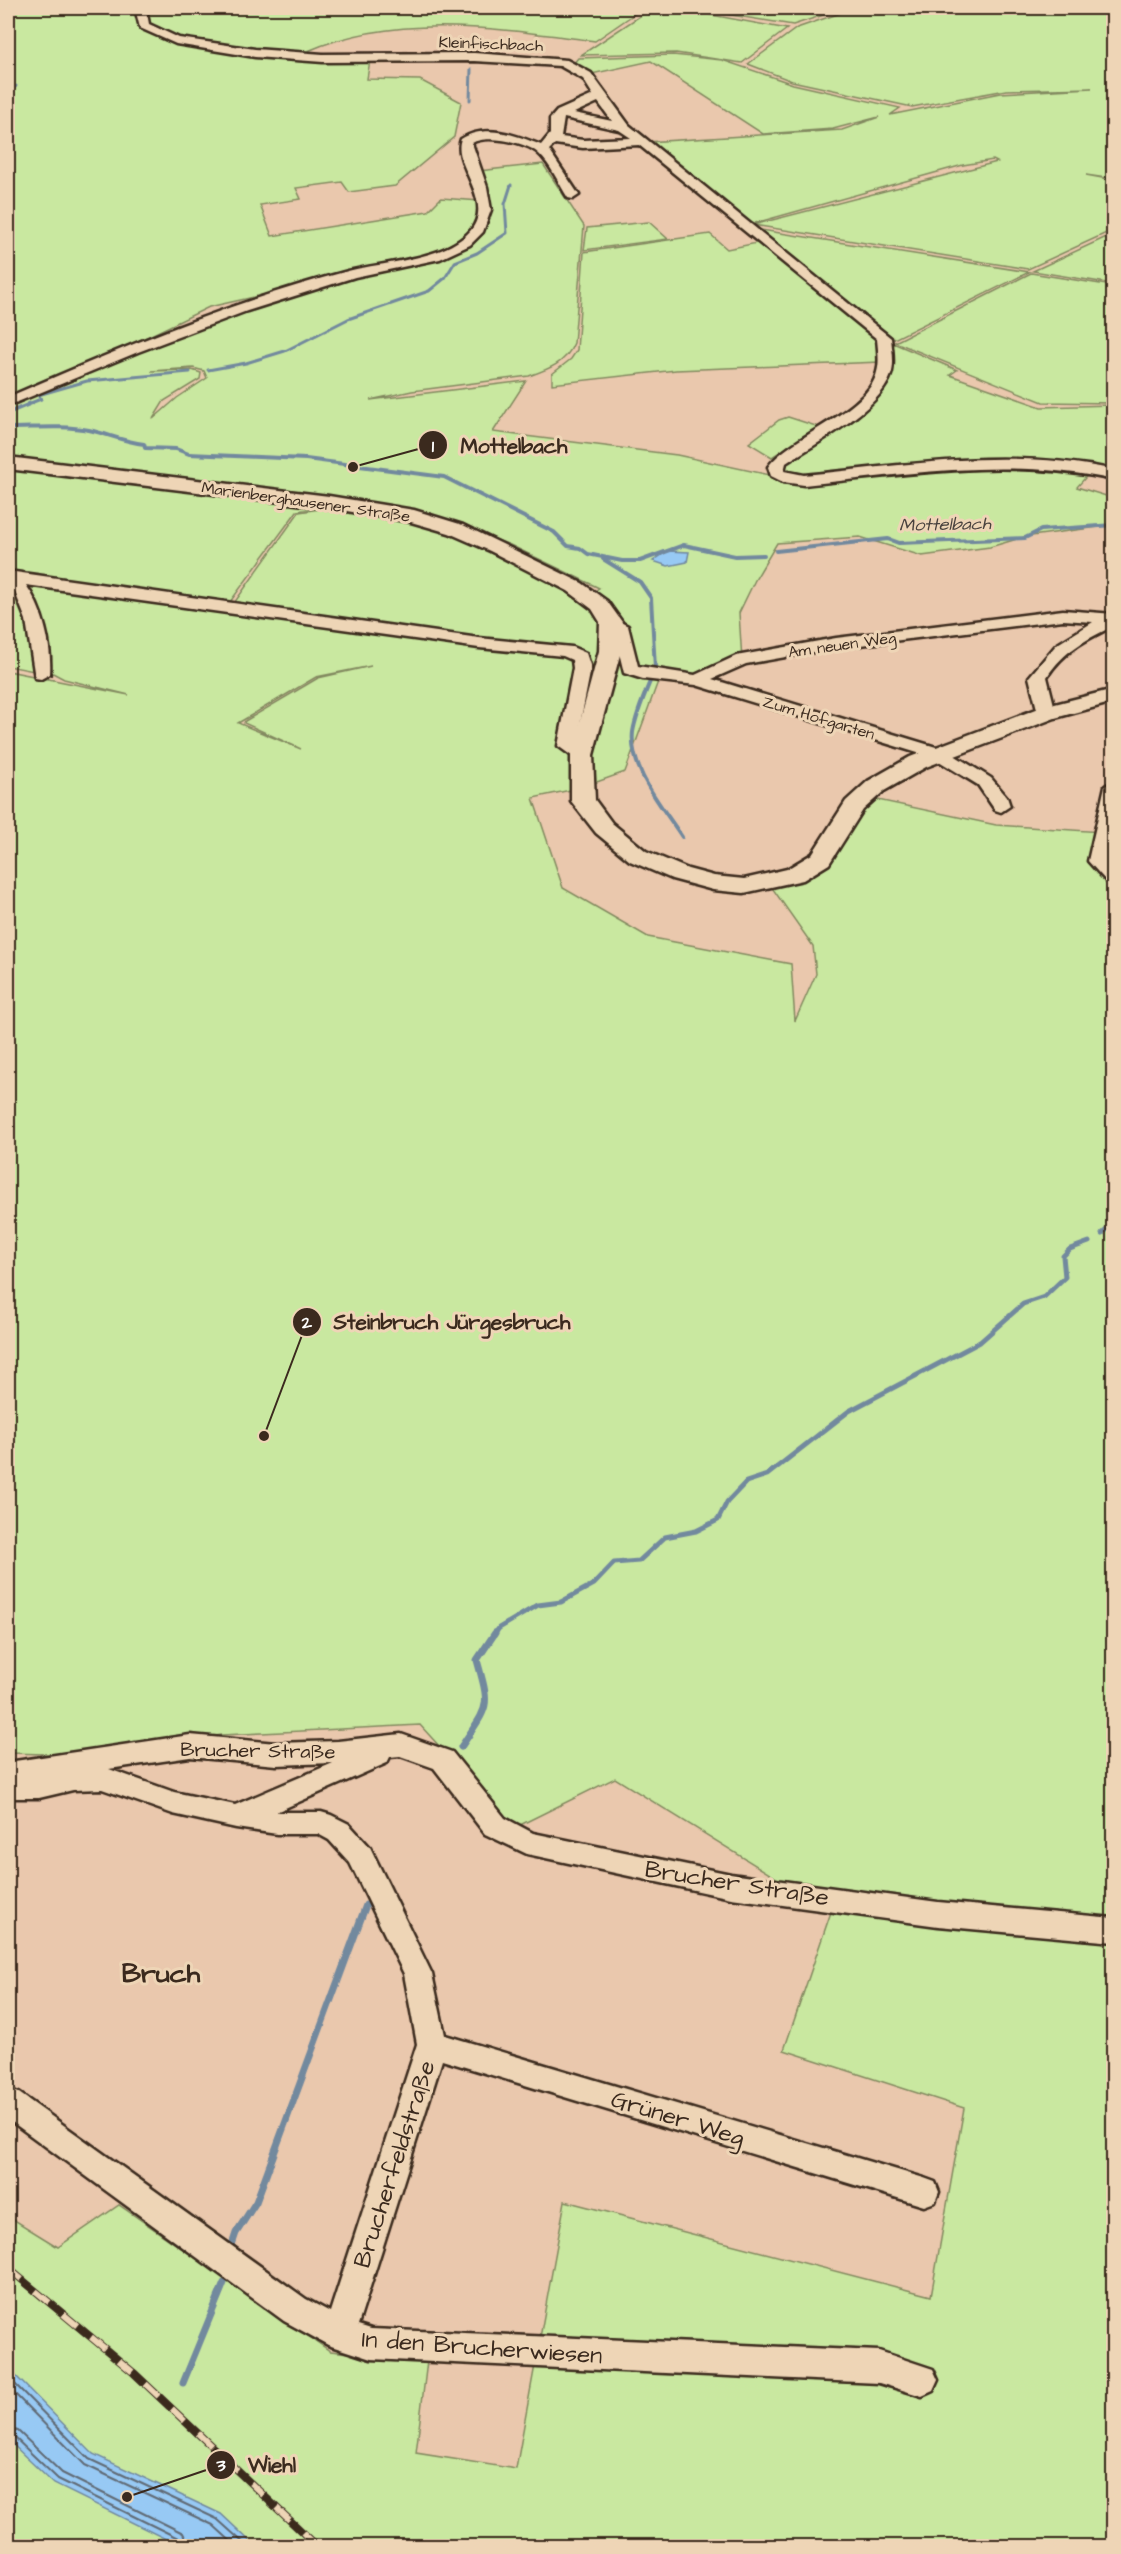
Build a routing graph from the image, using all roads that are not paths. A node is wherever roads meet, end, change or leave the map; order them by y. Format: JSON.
{"nodes":[{"id":1,"x":141,"y":8,"type":"edge"},
{"id":2,"x":599,"y":97,"type":"junction"},
{"id":3,"x":561,"y":114,"type":"junction"},
{"id":4,"x":620,"y":126,"type":"junction"},
{"id":5,"x":642,"y":141,"type":"junction"},
{"id":6,"x":547,"y":145,"type":"junction"},
{"id":7,"x":573,"y":195,"type":"dead end"},
{"id":8,"x":8,"y":402,"type":"edge"},
{"id":9,"x":8,"y":463,"type":"edge"},
{"id":10,"x":1113,"y":475,"type":"edge"},
{"id":11,"x":10,"y":577,"type":"edge"},
{"id":12,"x":1113,"y":619,"type":"edge"},
{"id":13,"x":611,"y":622,"type":"junction"},
{"id":14,"x":41,"y":674,"type":"dead end"},
{"id":15,"x":698,"y":680,"type":"junction"},
{"id":16,"x":1113,"y":695,"type":"edge"},
{"id":17,"x":1047,"y":714,"type":"junction"},
{"id":18,"x":940,"y":754,"type":"junction"},
{"id":19,"x":582,"y":755,"type":"junction"},
{"id":20,"x":1113,"y":786,"type":"edge"},
{"id":21,"x":1001,"y":806,"type":"dead end"},
{"id":22,"x":1113,"y":878,"type":"edge"},
{"id":23,"x":401,"y":1745,"type":"junction"},
{"id":24,"x":8,"y":1773,"type":"edge"},
{"id":25,"x":8,"y":1787,"type":"edge"},
{"id":26,"x":236,"y":1817,"type":"junction"},
{"id":27,"x":1113,"y":1930,"type":"edge"},
{"id":28,"x":432,"y":2044,"type":"junction"},
{"id":29,"x":8,"y":2102,"type":"edge"},
{"id":30,"x":924,"y":2192,"type":"dead end"},
{"id":31,"x":339,"y":2334,"type":"junction"},
{"id":32,"x":922,"y":2380,"type":"dead end"}],
"edges":[{"from":1,"to":2,"type":"street","name":"Kleinfischbach"},
{"from":2,"to":3,"type":"street"},
{"from":2,"to":4,"type":"street","name":"Kleinfischbach"},
{"from":3,"to":4,"type":"street"},
{"from":3,"to":6,"type":"street"},
{"from":4,"to":5,"type":"street"},
{"from":5,"to":6,"type":"street"},
{"from":5,"to":10,"type":"street"},
{"from":6,"to":7,"type":"street"},
{"from":6,"to":8,"type":"street"},
{"from":9,"to":13,"type":"main road","name":"Marienberghausener Straße"},
{"from":11,"to":14,"type":"street"},
{"from":11,"to":19,"type":"street"},
{"from":12,"to":15,"type":"street","name":"Am neuen Weg"},
{"from":12,"to":17,"type":"street"},
{"from":13,"to":15,"type":"street"},
{"from":13,"to":19,"type":"main road"},
{"from":15,"to":18,"type":"street","name":"Zum Hofgarten"},
{"from":16,"to":17,"type":"main road"},
{"from":17,"to":18,"type":"main road"},
{"from":18,"to":19,"type":"main road"},
{"from":18,"to":21,"type":"street","name":"Zum Hofgarten"},
{"from":20,"to":22,"type":"street"},
{"from":23,"to":24,"type":"street","name":"Brucher Straße"},
{"from":23,"to":26,"type":"street","name":"Brucher Straße"},
{"from":23,"to":27,"type":"street","name":"Brucher Straße"},
{"from":25,"to":26,"type":"street"},
{"from":26,"to":28,"type":"street","name":"Brucherfeldstraße"},
{"from":28,"to":30,"type":"street","name":"Grüner Weg"},
{"from":28,"to":31,"type":"street","name":"Brucherfeldstraße"},
{"from":29,"to":31,"type":"street","name":"In den Brucherwiesen"},
{"from":31,"to":32,"type":"street","name":"In den Brucherwiesen"}]}
